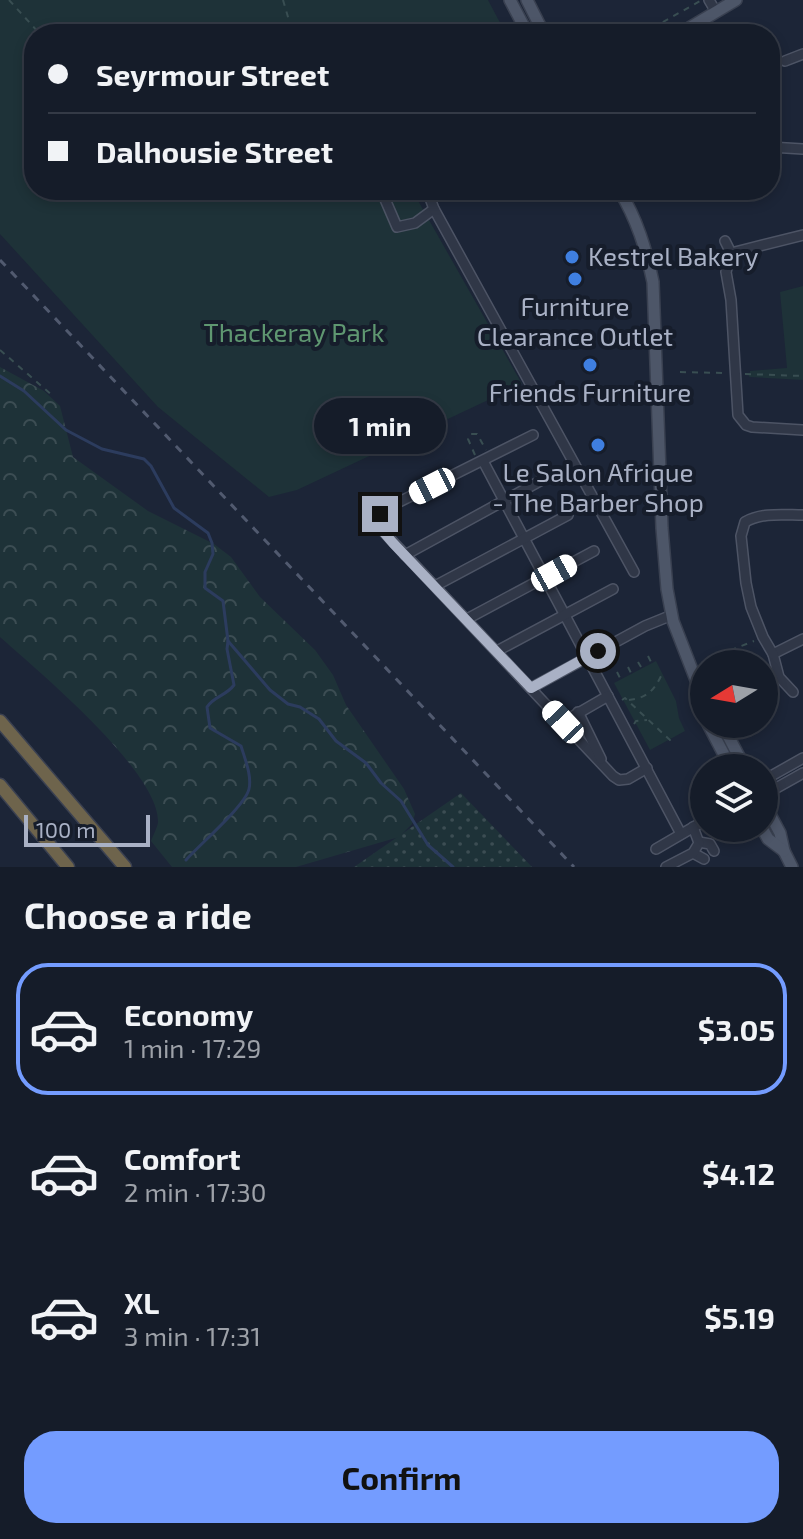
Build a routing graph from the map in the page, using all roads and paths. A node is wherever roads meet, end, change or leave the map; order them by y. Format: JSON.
{"nodes":[{"id":1,"x":9,"y":0,"type":"edge"},
{"id":2,"x":283,"y":0,"type":"edge"},
{"id":3,"x":510,"y":0,"type":"edge"},
{"id":4,"x":527,"y":0,"type":"edge"},
{"id":5,"x":700,"y":0,"type":"edge"},
{"id":6,"x":709,"y":0,"type":"edge"},
{"id":7,"x":736,"y":0,"type":"edge"},
{"id":8,"x":716,"y":12,"type":"junction"},
{"id":9,"x":31,"y":24,"type":"edge"},
{"id":10,"x":290,"y":24,"type":"edge"},
{"id":11,"x":523,"y":24,"type":"edge"},
{"id":12,"x":539,"y":24,"type":"edge"},
{"id":13,"x":659,"y":24,"type":"edge"},
{"id":14,"x":696,"y":24,"type":"edge"},
{"id":15,"x":803,"y":54,"type":"edge"},
{"id":16,"x":785,"y":61,"type":"dead end"},
{"id":17,"x":780,"y":148,"type":"edge"},
{"id":18,"x":803,"y":149,"type":"edge"},
{"id":19,"x":385,"y":200,"type":"edge"},
{"id":20,"x":431,"y":200,"type":"edge"},
{"id":21,"x":625,"y":200,"type":"edge"},
{"id":22,"x":434,"y":209,"type":"junction"},
{"id":23,"x":803,"y":235,"type":"edge"},
{"id":24,"x":725,"y":241,"type":"dead end"},
{"id":25,"x":731,"y":253,"type":"junction"},
{"id":26,"x":0,"y":350,"type":"edge"},
{"id":27,"x":785,"y":374,"type":"dead end"},
{"id":28,"x":803,"y":376,"type":"edge"},
{"id":29,"x":53,"y":396,"type":"dead end"},
{"id":30,"x":803,"y":430,"type":"edge"},
{"id":31,"x":533,"y":435,"type":"dead end"},
{"id":32,"x":481,"y":456,"type":"junction"},
{"id":33,"x":551,"y":475,"type":"dead end"},
{"id":34,"x":503,"y":501,"type":"junction"},
{"id":35,"x":568,"y":515,"type":"dead end"},
{"id":36,"x":803,"y":515,"type":"edge"},
{"id":37,"x":524,"y":539,"type":"junction"},
{"id":38,"x":594,"y":551,"type":"dead end"},
{"id":39,"x":405,"y":555,"type":"junction"},
{"id":40,"x":634,"y":572,"type":"dead end"},
{"id":41,"x":545,"y":578,"type":"junction"},
{"id":42,"x":435,"y":586,"type":"junction"},
{"id":43,"x":613,"y":589,"type":"dead end"},
{"id":44,"x":565,"y":615,"type":"junction"},
{"id":45,"x":672,"y":615,"type":"junction"},
{"id":46,"x":467,"y":619,"type":"junction"},
{"id":47,"x":763,"y":637,"type":"junction"},
{"id":48,"x":803,"y":639,"type":"edge"},
{"id":49,"x":730,"y":650,"type":"edge"},
{"id":50,"x":771,"y":650,"type":"edge"},
{"id":51,"x":497,"y":651,"type":"junction"},
{"id":52,"x":778,"y":652,"type":"edge"},
{"id":53,"x":648,"y":656,"type":"dead end"},
{"id":54,"x":587,"y":658,"type":"junction"},
{"id":55,"x":638,"y":662,"type":"dead end"},
{"id":56,"x":651,"y":662,"type":"dead end"},
{"id":57,"x":690,"y":664,"type":"edge"},
{"id":58,"x":628,"y":667,"type":"dead end"},
{"id":59,"x":641,"y":667,"type":"dead end"},
{"id":60,"x":617,"y":672,"type":"dead end"},
{"id":61,"x":631,"y":673,"type":"dead end"},
{"id":62,"x":778,"y":673,"type":"edge"},
{"id":63,"x":661,"y":676,"type":"dead end"},
{"id":64,"x":620,"y":678,"type":"dead end"},
{"id":65,"x":531,"y":688,"type":"junction"},
{"id":66,"x":793,"y":692,"type":"dead end"},
{"id":67,"x":608,"y":696,"type":"junction"},
{"id":68,"x":622,"y":700,"type":"dead end"},
{"id":69,"x":627,"y":700,"type":"junction"},
{"id":70,"x":578,"y":712,"type":"junction"},
{"id":71,"x":648,"y":719,"type":"junction"},
{"id":72,"x":0,"y":721,"type":"edge"},
{"id":73,"x":563,"y":722,"type":"junction"},
{"id":74,"x":634,"y":724,"type":"dead end"},
{"id":75,"x":671,"y":741,"type":"dead end"},
{"id":76,"x":803,"y":758,"type":"edge"},
{"id":77,"x":600,"y":762,"type":"junction"},
{"id":78,"x":647,"y":768,"type":"junction"},
{"id":79,"x":778,"y":772,"type":"edge"},
{"id":80,"x":803,"y":773,"type":"edge"},
{"id":81,"x":0,"y":785,"type":"edge"},
{"id":82,"x":778,"y":787,"type":"edge"},
{"id":83,"x":690,"y":829,"type":"edge"},
{"id":84,"x":778,"y":829,"type":"edge"},
{"id":85,"x":681,"y":834,"type":"junction"},
{"id":86,"x":699,"y":842,"type":"joint"},
{"id":87,"x":772,"y":842,"type":"edge"},
{"id":88,"x":714,"y":851,"type":"dead end"},
{"id":89,"x":784,"y":851,"type":"junction"},
{"id":90,"x":693,"y":853,"type":"junction"},
{"id":91,"x":704,"y":859,"type":"dead end"},
{"id":92,"x":68,"y":867,"type":"edge"},
{"id":93,"x":125,"y":867,"type":"edge"},
{"id":94,"x":666,"y":867,"type":"edge"},
{"id":95,"x":792,"y":867,"type":"edge"}],
"edges":[{"from":1,"to":9,"type":"path"},
{"from":2,"to":10,"type":"path"},
{"from":3,"to":11,"type":"main road"},
{"from":4,"to":12,"type":"main road"},
{"from":5,"to":13,"type":"path"},
{"from":6,"to":8,"type":"street"},
{"from":7,"to":8,"type":"main road"},
{"from":8,"to":14,"type":"main road"},
{"from":15,"to":16,"type":"street"},
{"from":17,"to":18,"type":"street"},
{"from":19,"to":22,"type":"street"},
{"from":20,"to":22,"type":"street"},
{"from":21,"to":45,"type":"main road"},
{"from":22,"to":40,"type":"street"},
{"from":23,"to":25,"type":"street"},
{"from":24,"to":25,"type":"street"},
{"from":25,"to":30,"type":"street"},
{"from":26,"to":29,"type":"path"},
{"from":27,"to":28,"type":"path"},
{"from":31,"to":32,"type":"street"},
{"from":32,"to":32,"type":"path"},
{"from":32,"to":34,"type":"street"},
{"from":32,"to":39,"type":"street"},
{"from":33,"to":34,"type":"street"},
{"from":34,"to":37,"type":"street"},
{"from":34,"to":39,"type":"street"},
{"from":35,"to":37,"type":"street"},
{"from":36,"to":47,"type":"street"},
{"from":37,"to":41,"type":"street"},
{"from":37,"to":42,"type":"street"},
{"from":38,"to":41,"type":"street"},
{"from":39,"to":42,"type":"street"},
{"from":41,"to":44,"type":"street"},
{"from":41,"to":46,"type":"street"},
{"from":42,"to":46,"type":"street"},
{"from":43,"to":44,"type":"street"},
{"from":44,"to":51,"type":"street"},
{"from":44,"to":54,"type":"street"},
{"from":45,"to":54,"type":"street"},
{"from":45,"to":57,"type":"main road"},
{"from":46,"to":51,"type":"street"},
{"from":47,"to":49,"type":"path"},
{"from":47,"to":50,"type":"street"},
{"from":48,"to":52,"type":"street"},
{"from":51,"to":65,"type":"street"},
{"from":53,"to":56,"type":"path"},
{"from":54,"to":65,"type":"street"},
{"from":54,"to":67,"type":"street"},
{"from":55,"to":59,"type":"path"},
{"from":58,"to":61,"type":"path"},
{"from":60,"to":64,"type":"path"},
{"from":62,"to":66,"type":"street"},
{"from":63,"to":69,"type":"path"},
{"from":65,"to":73,"type":"street"},
{"from":67,"to":70,"type":"street"},
{"from":67,"to":78,"type":"street"},
{"from":68,"to":69,"type":"path"},
{"from":69,"to":71,"type":"path"},
{"from":70,"to":73,"type":"street"},
{"from":70,"to":77,"type":"street"},
{"from":71,"to":74,"type":"path"},
{"from":71,"to":75,"type":"path"},
{"from":72,"to":93,"type":"highway"},
{"from":73,"to":77,"type":"street"},
{"from":76,"to":79,"type":"street"},
{"from":77,"to":78,"type":"street"},
{"from":78,"to":85,"type":"street"},
{"from":80,"to":82,"type":"street"},
{"from":81,"to":92,"type":"highway"},
{"from":83,"to":85,"type":"street"},
{"from":84,"to":89,"type":"main road"},
{"from":85,"to":94,"type":"street"},
{"from":86,"to":88,"type":"street"},
{"from":86,"to":90,"type":"street"},
{"from":87,"to":89,"type":"main road"},
{"from":89,"to":95,"type":"main road"},
{"from":90,"to":91,"type":"street"},
{"from":90,"to":94,"type":"street"}]}
